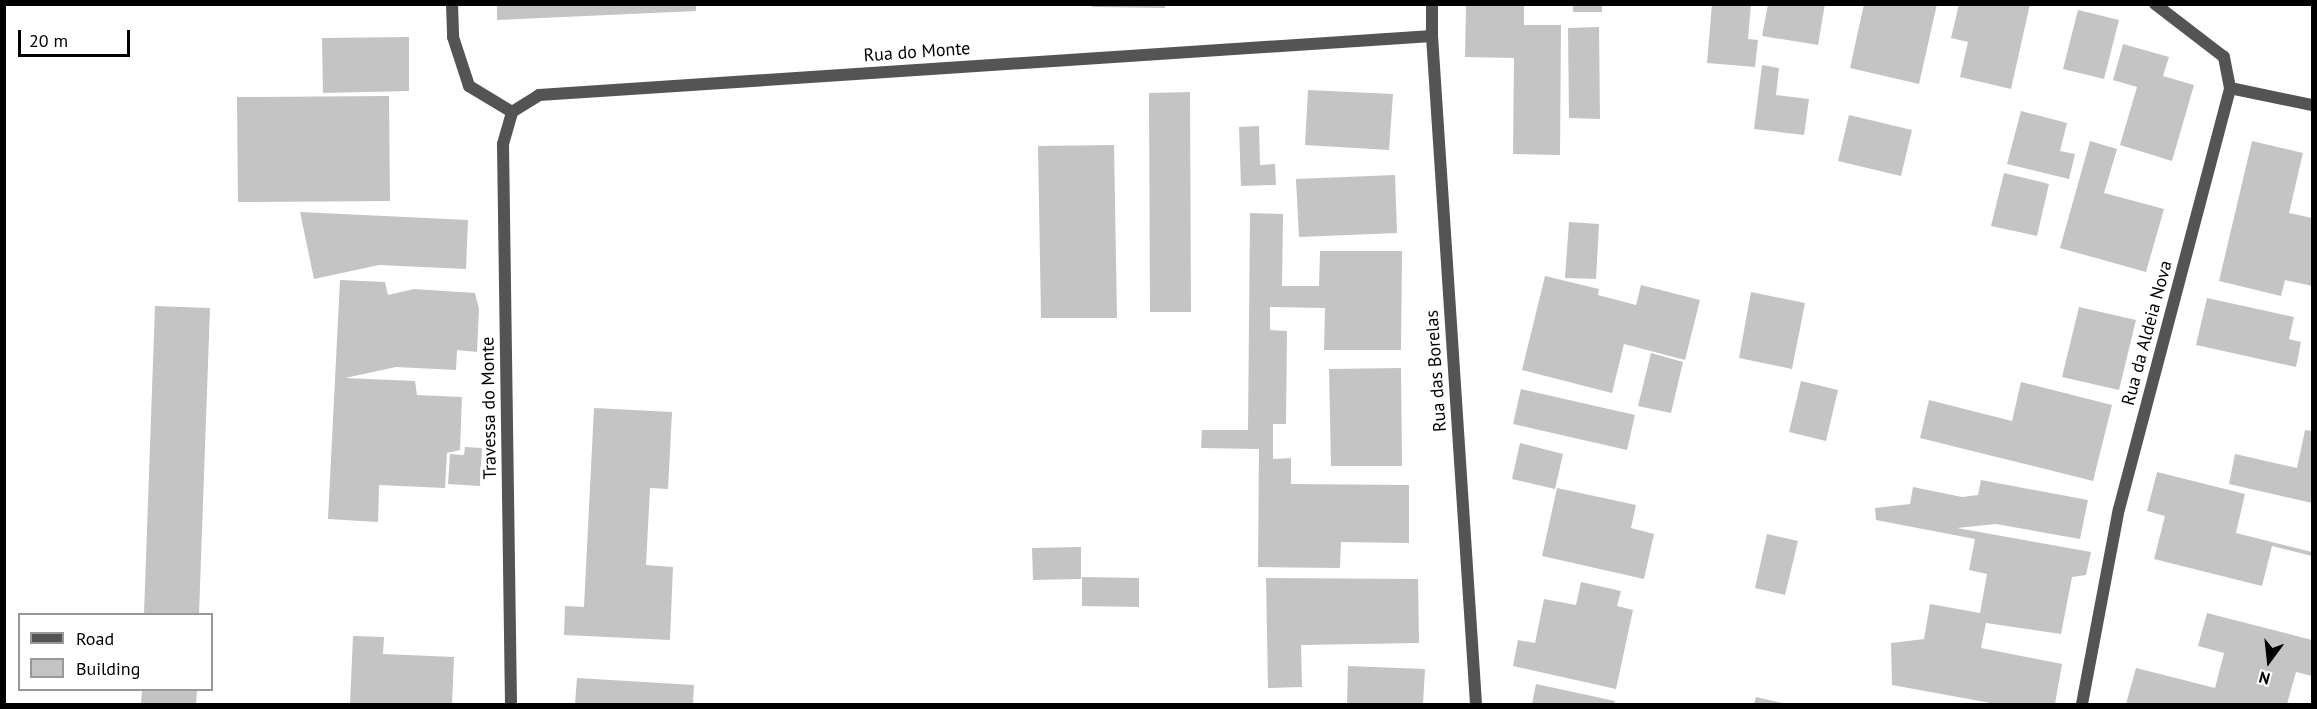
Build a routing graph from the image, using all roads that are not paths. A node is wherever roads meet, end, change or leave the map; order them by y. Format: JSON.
{"nodes":[{"id":1,"x":452,"y":4,"type":"edge"},
{"id":2,"x":1432,"y":4,"type":"edge"},
{"id":3,"x":2155,"y":4,"type":"edge"},
{"id":4,"x":1432,"y":36,"type":"junction"},
{"id":5,"x":2230,"y":88,"type":"junction"},
{"id":6,"x":2313,"y":105,"type":"edge"},
{"id":7,"x":512,"y":112,"type":"junction"},
{"id":8,"x":511,"y":705,"type":"edge"},
{"id":9,"x":1476,"y":705,"type":"edge"},
{"id":10,"x":2082,"y":705,"type":"edge"}],
"edges":[{"from":1,"to":7,"type":"street"},
{"from":2,"to":4,"type":"street"},
{"from":3,"to":5,"type":"street","name":"Rua da Aldeia Nova"},
{"from":4,"to":7,"type":"street","name":"Rua do Monte"},
{"from":4,"to":9,"type":"street","name":"Rua das Borelas"},
{"from":5,"to":6,"type":"street"},
{"from":5,"to":10,"type":"street","name":"Rua da Aldeia Nova"},
{"from":7,"to":8,"type":"street","name":"Travessa do Monte"}]}
